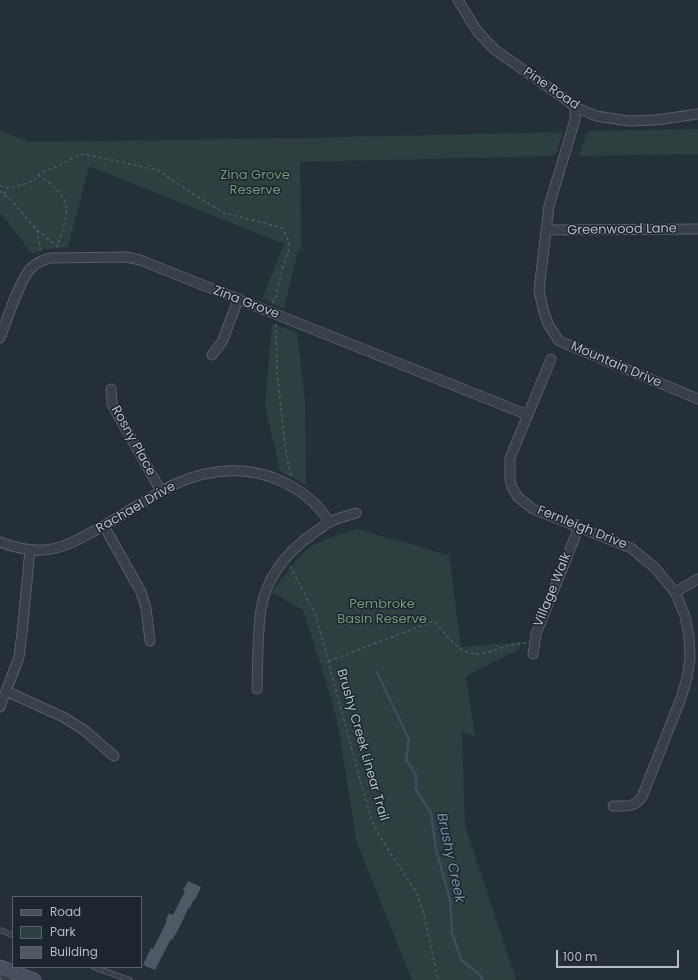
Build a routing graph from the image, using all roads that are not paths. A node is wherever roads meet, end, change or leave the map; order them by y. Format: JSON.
{"nodes":[{"id":1,"x":458,"y":0,"type":"edge"},
{"id":2,"x":574,"y":107,"type":"junction"},
{"id":3,"x":698,"y":114,"type":"edge"},
{"id":4,"x":546,"y":228,"type":"junction"},
{"id":5,"x":698,"y":229,"type":"edge"},
{"id":6,"x":238,"y":300,"type":"junction"},
{"id":7,"x":0,"y":338,"type":"edge"},
{"id":8,"x":212,"y":355,"type":"dead end"},
{"id":9,"x":551,"y":359,"type":"dead end"},
{"id":10,"x":111,"y":389,"type":"dead end"},
{"id":11,"x":698,"y":400,"type":"edge"},
{"id":12,"x":528,"y":415,"type":"junction"},
{"id":13,"x":161,"y":491,"type":"junction"},
{"id":14,"x":356,"y":513,"type":"dead end"},
{"id":15,"x":329,"y":522,"type":"junction"},
{"id":16,"x":104,"y":526,"type":"junction"},
{"id":17,"x":579,"y":527,"type":"junction"},
{"id":18,"x":0,"y":542,"type":"edge"},
{"id":19,"x":30,"y":550,"type":"junction"},
{"id":20,"x":698,"y":579,"type":"edge"},
{"id":21,"x":675,"y":592,"type":"junction"},
{"id":22,"x":150,"y":641,"type":"dead end"},
{"id":23,"x":533,"y":654,"type":"dead end"},
{"id":24,"x":257,"y":689,"type":"dead end"},
{"id":25,"x":6,"y":692,"type":"junction"},
{"id":26,"x":0,"y":707,"type":"edge"},
{"id":27,"x":114,"y":756,"type":"dead end"},
{"id":28,"x":613,"y":806,"type":"dead end"},
{"id":29,"x":0,"y":930,"type":"edge"},
{"id":30,"x":12,"y":935,"type":"edge"},
{"id":31,"x":96,"y":968,"type":"edge"},
{"id":32,"x":4,"y":973,"type":"edge"},
{"id":33,"x":34,"y":980,"type":"edge"},
{"id":34,"x":130,"y":980,"type":"edge"}],
"edges":[{"from":1,"to":2,"type":"street","name":"Pine Road"},
{"from":2,"to":3,"type":"street","name":"Pine Road"},
{"from":2,"to":4,"type":"street","name":"Mountain Drive"},
{"from":4,"to":5,"type":"street","name":"Greenwood Lane"},
{"from":4,"to":11,"type":"street","name":"Mountain Drive"},
{"from":6,"to":7,"type":"street","name":"Zina Grove"},
{"from":6,"to":8,"type":"street"},
{"from":6,"to":12,"type":"street","name":"Zina Grove"},
{"from":9,"to":12,"type":"street","name":"Fernleigh Drive"},
{"from":10,"to":13,"type":"street","name":"Rosny Place"},
{"from":12,"to":17,"type":"street","name":"Fernleigh Drive"},
{"from":13,"to":15,"type":"street","name":"Rachael Drive"},
{"from":13,"to":16,"type":"street","name":"Rachael Drive"},
{"from":14,"to":15,"type":"street"},
{"from":15,"to":24,"type":"street"},
{"from":16,"to":19,"type":"street","name":"Rachael Drive"},
{"from":16,"to":22,"type":"street"},
{"from":17,"to":21,"type":"street","name":"Fernleigh Drive"},
{"from":17,"to":23,"type":"street","name":"Village Walk"},
{"from":18,"to":19,"type":"street","name":"Rachael Drive"},
{"from":19,"to":25,"type":"street"},
{"from":20,"to":21,"type":"street"},
{"from":21,"to":28,"type":"street","name":"Fernleigh Drive"},
{"from":25,"to":26,"type":"street"},
{"from":25,"to":27,"type":"street"},
{"from":29,"to":30,"type":"lane"},
{"from":31,"to":34,"type":"lane"},
{"from":32,"to":33,"type":"main road"}]}
